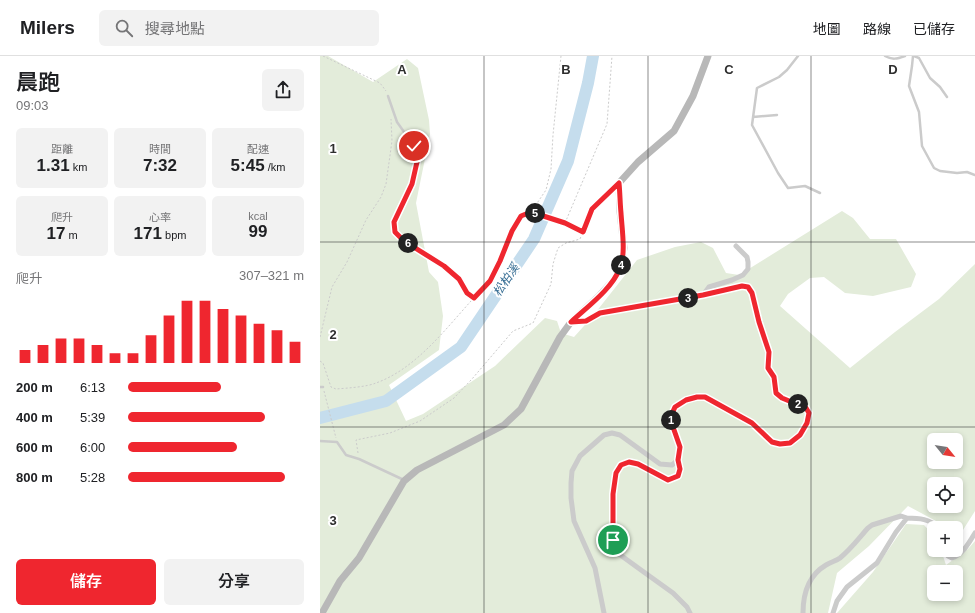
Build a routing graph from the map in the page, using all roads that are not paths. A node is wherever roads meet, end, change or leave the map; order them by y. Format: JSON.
{"nodes":[{"id":1,"x":708,"y":56,"type":"edge"},
{"id":2,"x":798,"y":56,"type":"edge"},
{"id":3,"x":885,"y":56,"type":"edge"},
{"id":4,"x":905,"y":56,"type":"edge"},
{"id":5,"x":913,"y":56,"type":"edge"},
{"id":6,"x":388,"y":96,"type":"road end"},
{"id":7,"x":947,"y":97,"type":"dead end"},
{"id":8,"x":777,"y":115,"type":"dead end"},
{"id":9,"x":753,"y":117,"type":"junction"},
{"id":10,"x":975,"y":175,"type":"edge"},
{"id":11,"x":820,"y":193,"type":"dead end"},
{"id":12,"x":736,"y":246,"type":"dead end"},
{"id":13,"x":703,"y":295,"type":"junction"},
{"id":14,"x":474,"y":298,"type":"road end"},
{"id":15,"x":571,"y":322,"type":"junction"},
{"id":16,"x":320,"y":441,"type":"edge"},
{"id":17,"x":678,"y":460,"type":"junction"},
{"id":18,"x":404,"y":481,"type":"junction"},
{"id":19,"x":907,"y":518,"type":"junction"},
{"id":20,"x":928,"y":521,"type":"edge"},
{"id":21,"x":975,"y":533,"type":"edge"},
{"id":22,"x":963,"y":551,"type":"edge"},
{"id":23,"x":322,"y":613,"type":"edge"},
{"id":24,"x":604,"y":613,"type":"edge"},
{"id":25,"x":690,"y":613,"type":"edge"},
{"id":26,"x":803,"y":613,"type":"edge"},
{"id":27,"x":833,"y":613,"type":"edge"}],
"edges":[{"from":1,"to":15,"type":"main road"},
{"from":2,"to":9,"type":"lane"},
{"from":3,"to":4,"type":"lane"},
{"from":5,"to":7,"type":"lane"},
{"from":5,"to":10,"type":"lane"},
{"from":6,"to":14,"type":"lane"},
{"from":8,"to":9,"type":"lane"},
{"from":9,"to":11,"type":"lane"},
{"from":12,"to":13,"type":"street"},
{"from":13,"to":15,"type":"street"},
{"from":13,"to":17,"type":"street"},
{"from":15,"to":18,"type":"main road"},
{"from":16,"to":18,"type":"lane"},
{"from":17,"to":24,"type":"street"},
{"from":17,"to":25,"type":"street"},
{"from":18,"to":23,"type":"main road"},
{"from":19,"to":20,"type":"street"},
{"from":19,"to":26,"type":"street"},
{"from":19,"to":27,"type":"street"},
{"from":21,"to":22,"type":"street"}]}
